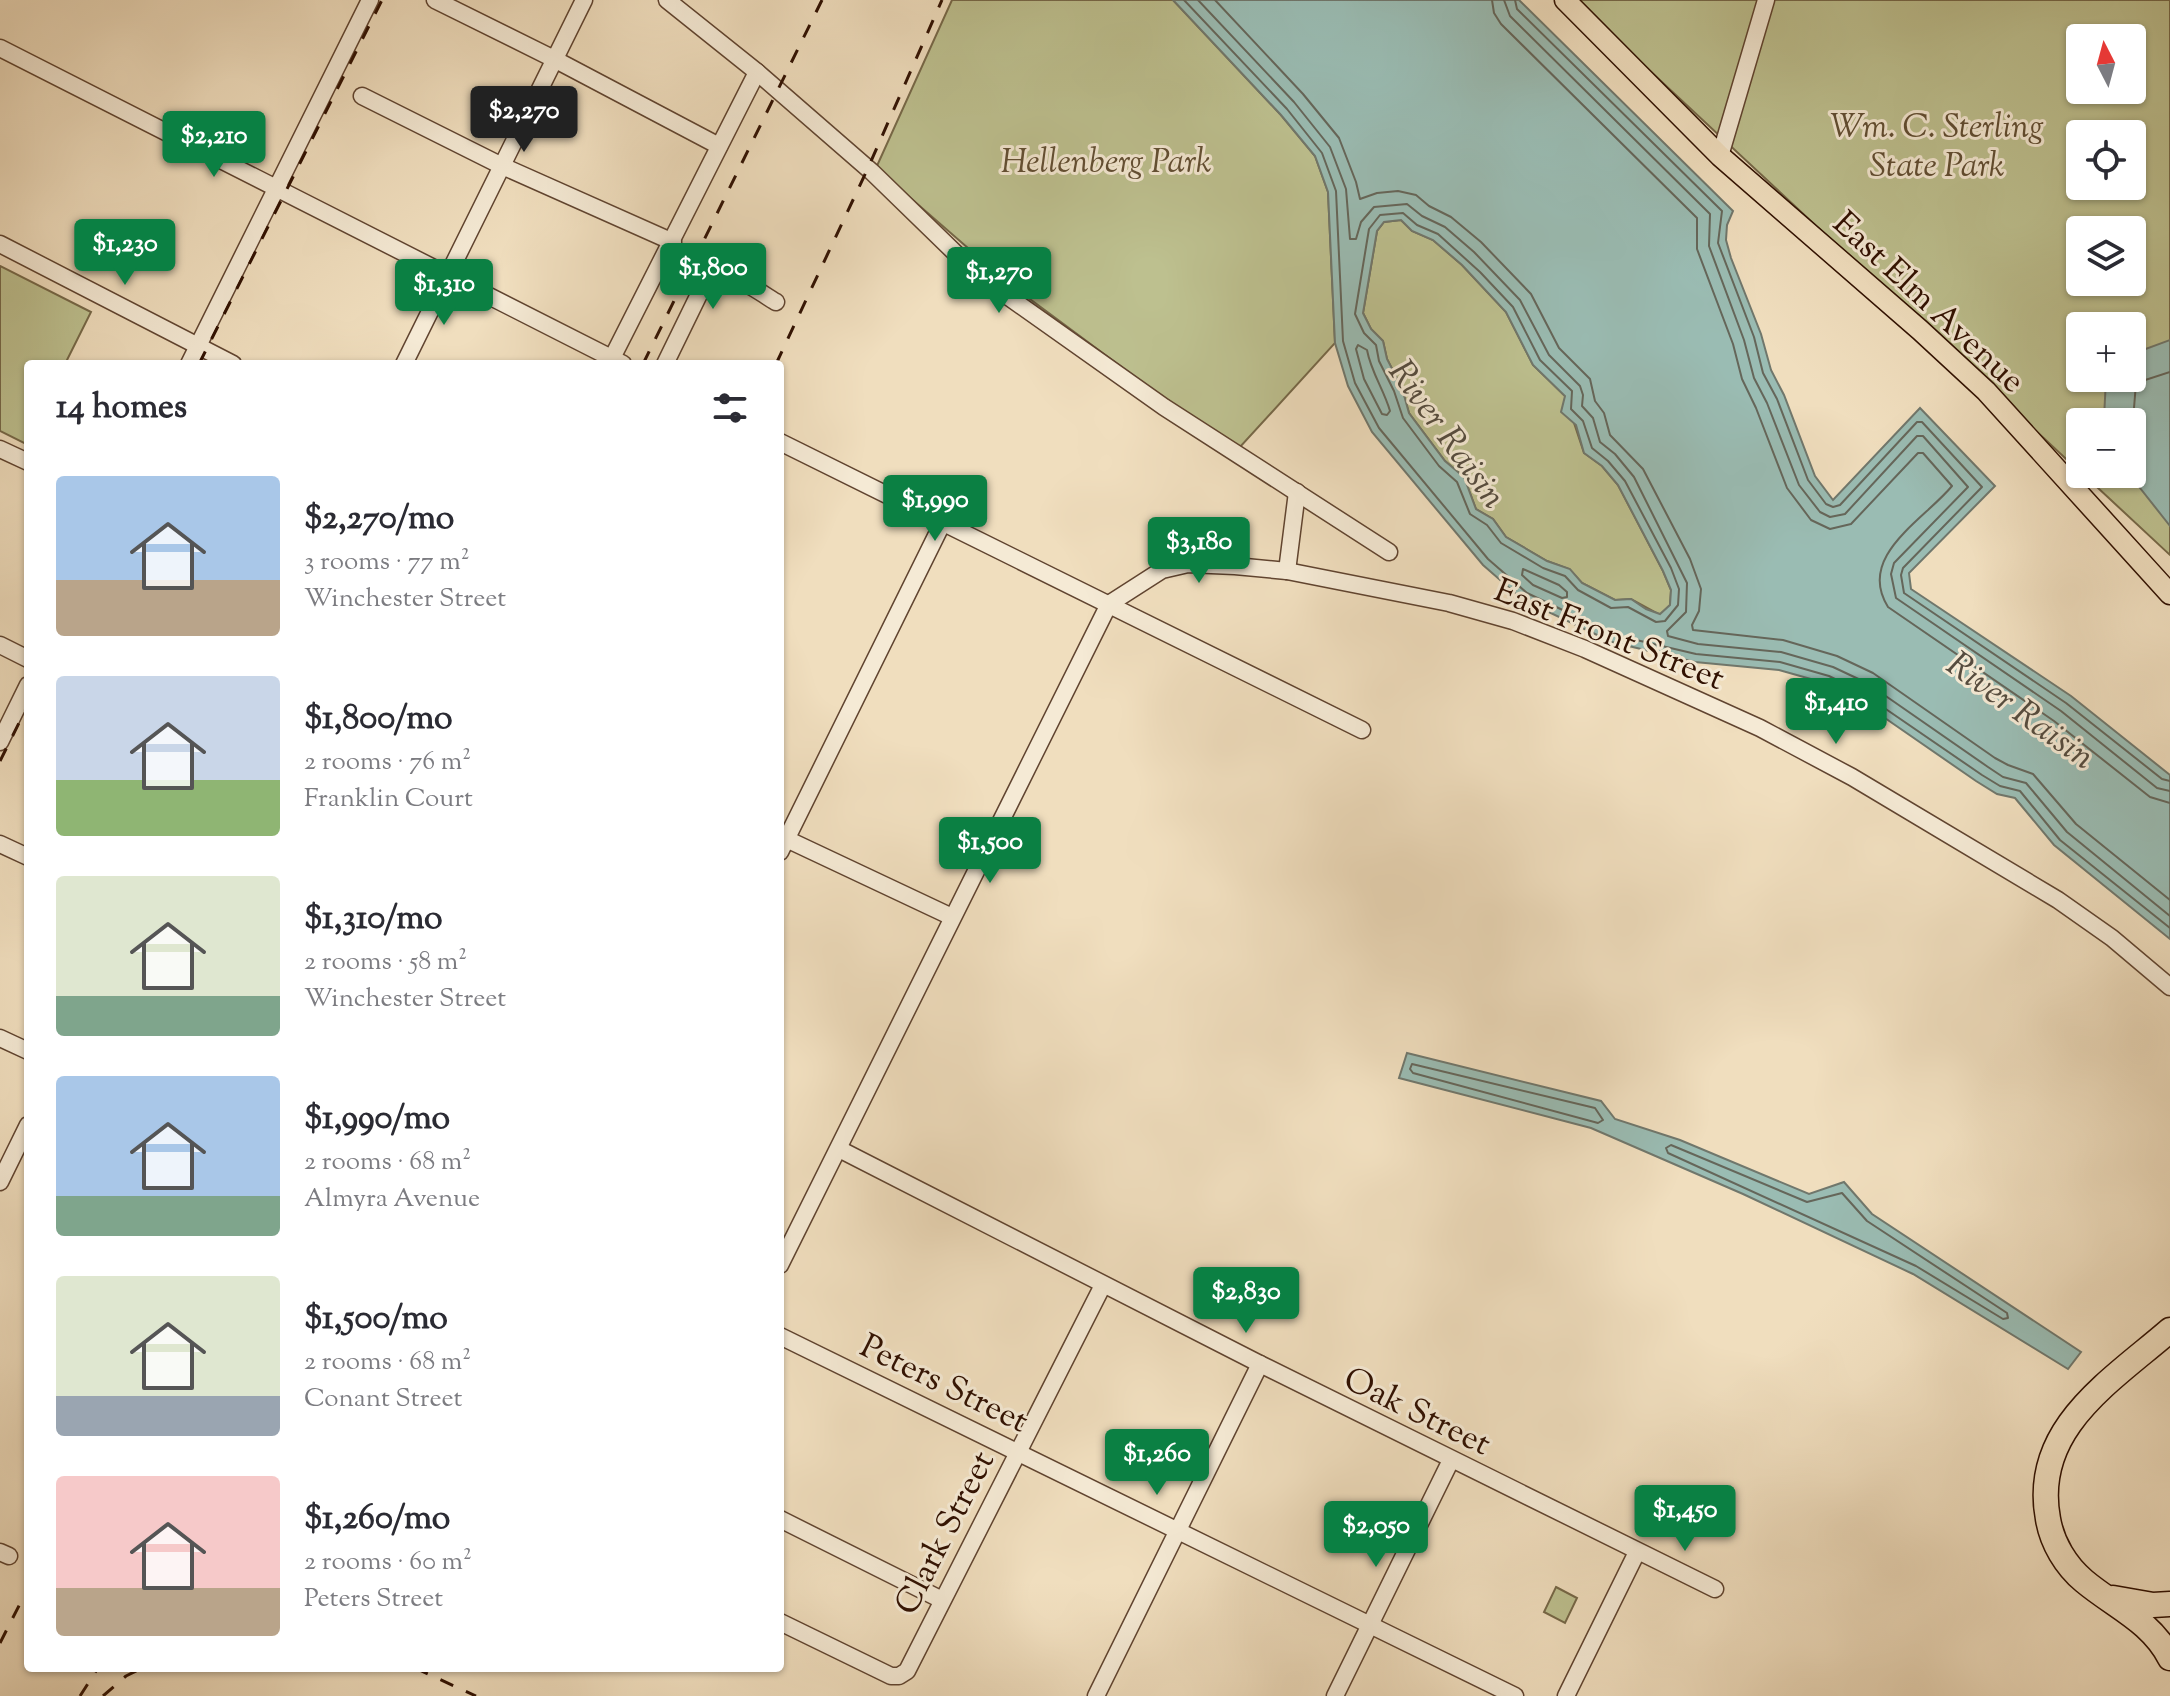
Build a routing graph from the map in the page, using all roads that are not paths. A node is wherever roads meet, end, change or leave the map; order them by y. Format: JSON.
{"nodes":[{"id":1,"x":370,"y":0,"type":"edge"},
{"id":2,"x":435,"y":0,"type":"edge"},
{"id":3,"x":584,"y":0,"type":"edge"},
{"id":4,"x":667,"y":0,"type":"edge"},
{"id":5,"x":1565,"y":0,"type":"edge"},
{"id":6,"x":1766,"y":0,"type":"edge"},
{"id":7,"x":0,"y":48,"type":"edge"},
{"id":8,"x":554,"y":59,"type":"junction"},
{"id":9,"x":757,"y":72,"type":"junction"},
{"id":10,"x":362,"y":96,"type":"dead end"},
{"id":11,"x":719,"y":146,"type":"junction"},
{"id":12,"x":1720,"y":156,"type":"junction"},
{"id":13,"x":500,"y":165,"type":"junction"},
{"id":14,"x":275,"y":187,"type":"junction"},
{"id":15,"x":673,"y":242,"type":"junction"},
{"id":16,"x":0,"y":244,"type":"edge"},
{"id":17,"x":448,"y":273,"type":"junction"},
{"id":18,"x":776,"y":302,"type":"dead end"},
{"id":19,"x":198,"y":347,"type":"junction"},
{"id":20,"x":191,"y":360,"type":"edge"},
{"id":21,"x":225,"y":360,"type":"edge"},
{"id":22,"x":406,"y":360,"type":"edge"},
{"id":23,"x":611,"y":360,"type":"edge"},
{"id":24,"x":616,"y":360,"type":"edge"},
{"id":25,"x":667,"y":360,"type":"edge"},
{"id":26,"x":784,"y":444,"type":"edge"},
{"id":27,"x":0,"y":449,"type":"edge"},
{"id":28,"x":24,"y":460,"type":"edge"},
{"id":29,"x":1297,"y":492,"type":"junction"},
{"id":30,"x":942,"y":524,"type":"junction"},
{"id":31,"x":1389,"y":552,"type":"dead end"},
{"id":32,"x":1287,"y":571,"type":"junction"},
{"id":33,"x":2170,"y":594,"type":"edge"},
{"id":34,"x":1109,"y":604,"type":"junction"},
{"id":35,"x":0,"y":645,"type":"edge"},
{"id":36,"x":24,"y":657,"type":"edge"},
{"id":37,"x":24,"y":693,"type":"edge"},
{"id":38,"x":1362,"y":730,"type":"dead end"},
{"id":39,"x":0,"y":742,"type":"edge"},
{"id":40,"x":784,"y":838,"type":"edge"},
{"id":41,"x":784,"y":843,"type":"edge"},
{"id":42,"x":0,"y":844,"type":"edge"},
{"id":43,"x":24,"y":855,"type":"edge"},
{"id":44,"x":952,"y":917,"type":"junction"},
{"id":45,"x":2170,"y":987,"type":"edge"},
{"id":46,"x":0,"y":1038,"type":"edge"},
{"id":47,"x":24,"y":1049,"type":"edge"},
{"id":48,"x":24,"y":1133,"type":"edge"},
{"id":49,"x":839,"y":1149,"type":"junction"},
{"id":50,"x":0,"y":1182,"type":"edge"},
{"id":51,"x":787,"y":1232,"type":"edge"},
{"id":52,"x":1103,"y":1285,"type":"junction"},
{"id":53,"x":2170,"y":1330,"type":"edge"},
{"id":54,"x":784,"y":1338,"type":"edge"},
{"id":55,"x":1260,"y":1364,"type":"junction"},
{"id":56,"x":1017,"y":1451,"type":"junction"},
{"id":57,"x":1451,"y":1460,"type":"junction"},
{"id":58,"x":784,"y":1521,"type":"edge"},
{"id":59,"x":1179,"y":1530,"type":"junction"},
{"id":60,"x":1637,"y":1552,"type":"junction"},
{"id":61,"x":1715,"y":1589,"type":"dead end"},
{"id":62,"x":2102,"y":1594,"type":"junction"},
{"id":63,"x":942,"y":1600,"type":"junction"},
{"id":64,"x":2170,"y":1604,"type":"edge"},
{"id":65,"x":784,"y":1624,"type":"edge"},
{"id":66,"x":1371,"y":1625,"type":"junction"},
{"id":67,"x":2170,"y":1658,"type":"edge"},
{"id":68,"x":1098,"y":1692,"type":"edge"},
{"id":69,"x":1117,"y":1696,"type":"edge"},
{"id":70,"x":1335,"y":1696,"type":"edge"},
{"id":71,"x":1515,"y":1696,"type":"edge"},
{"id":72,"x":1566,"y":1696,"type":"edge"}],
"edges":[{"from":1,"to":14,"type":"street"},
{"from":2,"to":8,"type":"street"},
{"from":3,"to":8,"type":"street"},
{"from":4,"to":9,"type":"street"},
{"from":5,"to":12,"type":"main road","name":"East Elm Avenue"},
{"from":6,"to":12,"type":"street"},
{"from":7,"to":14,"type":"street"},
{"from":8,"to":11,"type":"street"},
{"from":8,"to":13,"type":"street"},
{"from":9,"to":11,"type":"street"},
{"from":9,"to":29,"type":"street"},
{"from":10,"to":13,"type":"street"},
{"from":11,"to":15,"type":"street"},
{"from":12,"to":33,"type":"main road","name":"East Elm Avenue"},
{"from":13,"to":15,"type":"street"},
{"from":13,"to":17,"type":"street"},
{"from":14,"to":17,"type":"street"},
{"from":14,"to":19,"type":"street"},
{"from":15,"to":24,"type":"street"},
{"from":16,"to":19,"type":"street"},
{"from":17,"to":22,"type":"street"},
{"from":17,"to":23,"type":"street"},
{"from":18,"to":25,"type":"street"},
{"from":19,"to":20,"type":"street"},
{"from":19,"to":21,"type":"street"},
{"from":26,"to":30,"type":"street"},
{"from":27,"to":28,"type":"street"},
{"from":29,"to":31,"type":"street"},
{"from":29,"to":32,"type":"street"},
{"from":30,"to":34,"type":"street"},
{"from":30,"to":40,"type":"street"},
{"from":32,"to":34,"type":"street","name":"East Front Street"},
{"from":32,"to":45,"type":"street","name":"East Front Street"},
{"from":34,"to":38,"type":"street"},
{"from":34,"to":44,"type":"street"},
{"from":35,"to":36,"type":"street"},
{"from":37,"to":39,"type":"street"},
{"from":41,"to":44,"type":"street"},
{"from":42,"to":43,"type":"street"},
{"from":44,"to":49,"type":"street"},
{"from":46,"to":47,"type":"street"},
{"from":48,"to":50,"type":"street"},
{"from":49,"to":51,"type":"street"},
{"from":49,"to":52,"type":"street","name":"Oak Street"},
{"from":52,"to":55,"type":"street","name":"Oak Street"},
{"from":52,"to":56,"type":"street","name":"Clark Street"},
{"from":53,"to":62,"type":"highway"},
{"from":54,"to":56,"type":"street","name":"Peters Street"},
{"from":55,"to":57,"type":"street","name":"Oak Street"},
{"from":55,"to":59,"type":"street"},
{"from":56,"to":59,"type":"street","name":"Peters Street"},
{"from":56,"to":63,"type":"street","name":"Clark Street"},
{"from":57,"to":60,"type":"street","name":"Oak Street"},
{"from":57,"to":66,"type":"street"},
{"from":58,"to":63,"type":"street"},
{"from":59,"to":66,"type":"street","name":"Peters Street"},
{"from":59,"to":68,"type":"street"},
{"from":60,"to":61,"type":"street","name":"Oak Street"},
{"from":60,"to":72,"type":"street"},
{"from":62,"to":64,"type":"highway"},
{"from":62,"to":67,"type":"highway"},
{"from":63,"to":65,"type":"street","name":"Clark Street"},
{"from":66,"to":70,"type":"street"},
{"from":66,"to":71,"type":"street","name":"Peters Street"},
{"from":68,"to":69,"type":"street"}]}
